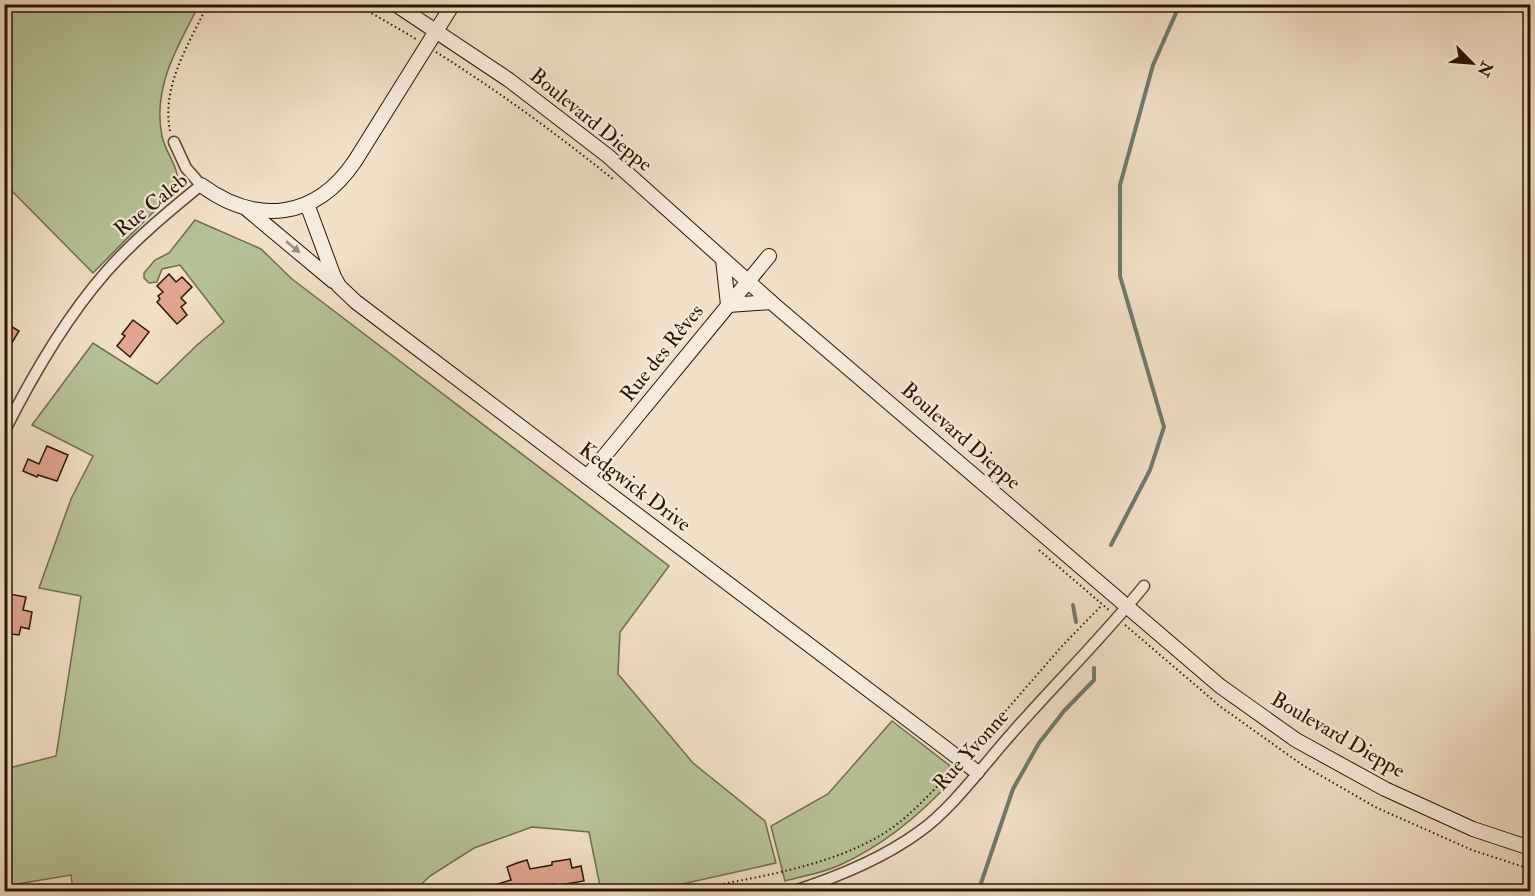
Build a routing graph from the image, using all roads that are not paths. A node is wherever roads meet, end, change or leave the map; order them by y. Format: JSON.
{"nodes":[{"id":1,"x":395,"y":4,"type":"edge"},
{"id":2,"x":453,"y":4,"type":"edge"},
{"id":3,"x":438,"y":31,"type":"junction"},
{"id":4,"x":174,"y":142,"type":"road end"},
{"id":5,"x":201,"y":185,"type":"junction"},
{"id":6,"x":307,"y":204,"type":"junction"},
{"id":7,"x":248,"y":210,"type":"junction"},
{"id":8,"x":769,"y":256,"type":"dead end"},
{"id":9,"x":723,"y":259,"type":"junction"},
{"id":10,"x":748,"y":281,"type":"junction"},
{"id":11,"x":339,"y":286,"type":"junction"},
{"id":12,"x":771,"y":302,"type":"junction"},
{"id":13,"x":728,"y":305,"type":"junction"},
{"id":14,"x":4,"y":432,"type":"edge"},
{"id":15,"x":587,"y":477,"type":"junction"},
{"id":16,"x":1144,"y":586,"type":"dead end"},
{"id":17,"x":1126,"y":608,"type":"junction"},
{"id":18,"x":977,"y":772,"type":"junction"},
{"id":19,"x":1530,"y":848,"type":"edge"},
{"id":20,"x":791,"y":891,"type":"edge"}],
"edges":[{"from":1,"to":3,"type":"street","name":"Boulevard Dieppe"},
{"from":2,"to":3,"type":"street","name":"Rue Caleb"},
{"from":3,"to":6,"type":"street","name":"Rue Caleb"},
{"from":3,"to":9,"type":"street","name":"Boulevard Dieppe"},
{"from":4,"to":5,"type":"street"},
{"from":5,"to":7,"type":"street","name":"Rue Caleb"},
{"from":5,"to":14,"type":"street","name":"Rue Caleb"},
{"from":6,"to":7,"type":"street","name":"Rue Caleb"},
{"from":6,"to":11,"type":"street","name":"Kedgwick Drive"},
{"from":7,"to":11,"type":"street","one_way":true},
{"from":8,"to":10,"type":"street","name":"Rue des Rêves"},
{"from":9,"to":10,"type":"street","name":"Boulevard Dieppe"},
{"from":9,"to":13,"type":"street"},
{"from":10,"to":12,"type":"street","name":"Boulevard Dieppe"},
{"from":10,"to":13,"type":"street","name":"Rue des Rêves"},
{"from":11,"to":15,"type":"street","name":"Kedgwick Drive"},
{"from":12,"to":13,"type":"street"},
{"from":12,"to":17,"type":"street","name":"Boulevard Dieppe"},
{"from":13,"to":15,"type":"street","name":"Rue des Rêves"},
{"from":15,"to":18,"type":"street","name":"Kedgwick Drive"},
{"from":16,"to":17,"type":"street","name":"Rue Yvonne"},
{"from":17,"to":18,"type":"street","name":"Rue Yvonne"},
{"from":17,"to":19,"type":"street","name":"Boulevard Dieppe"},
{"from":18,"to":20,"type":"street","name":"Rue Yvonne"}]}
